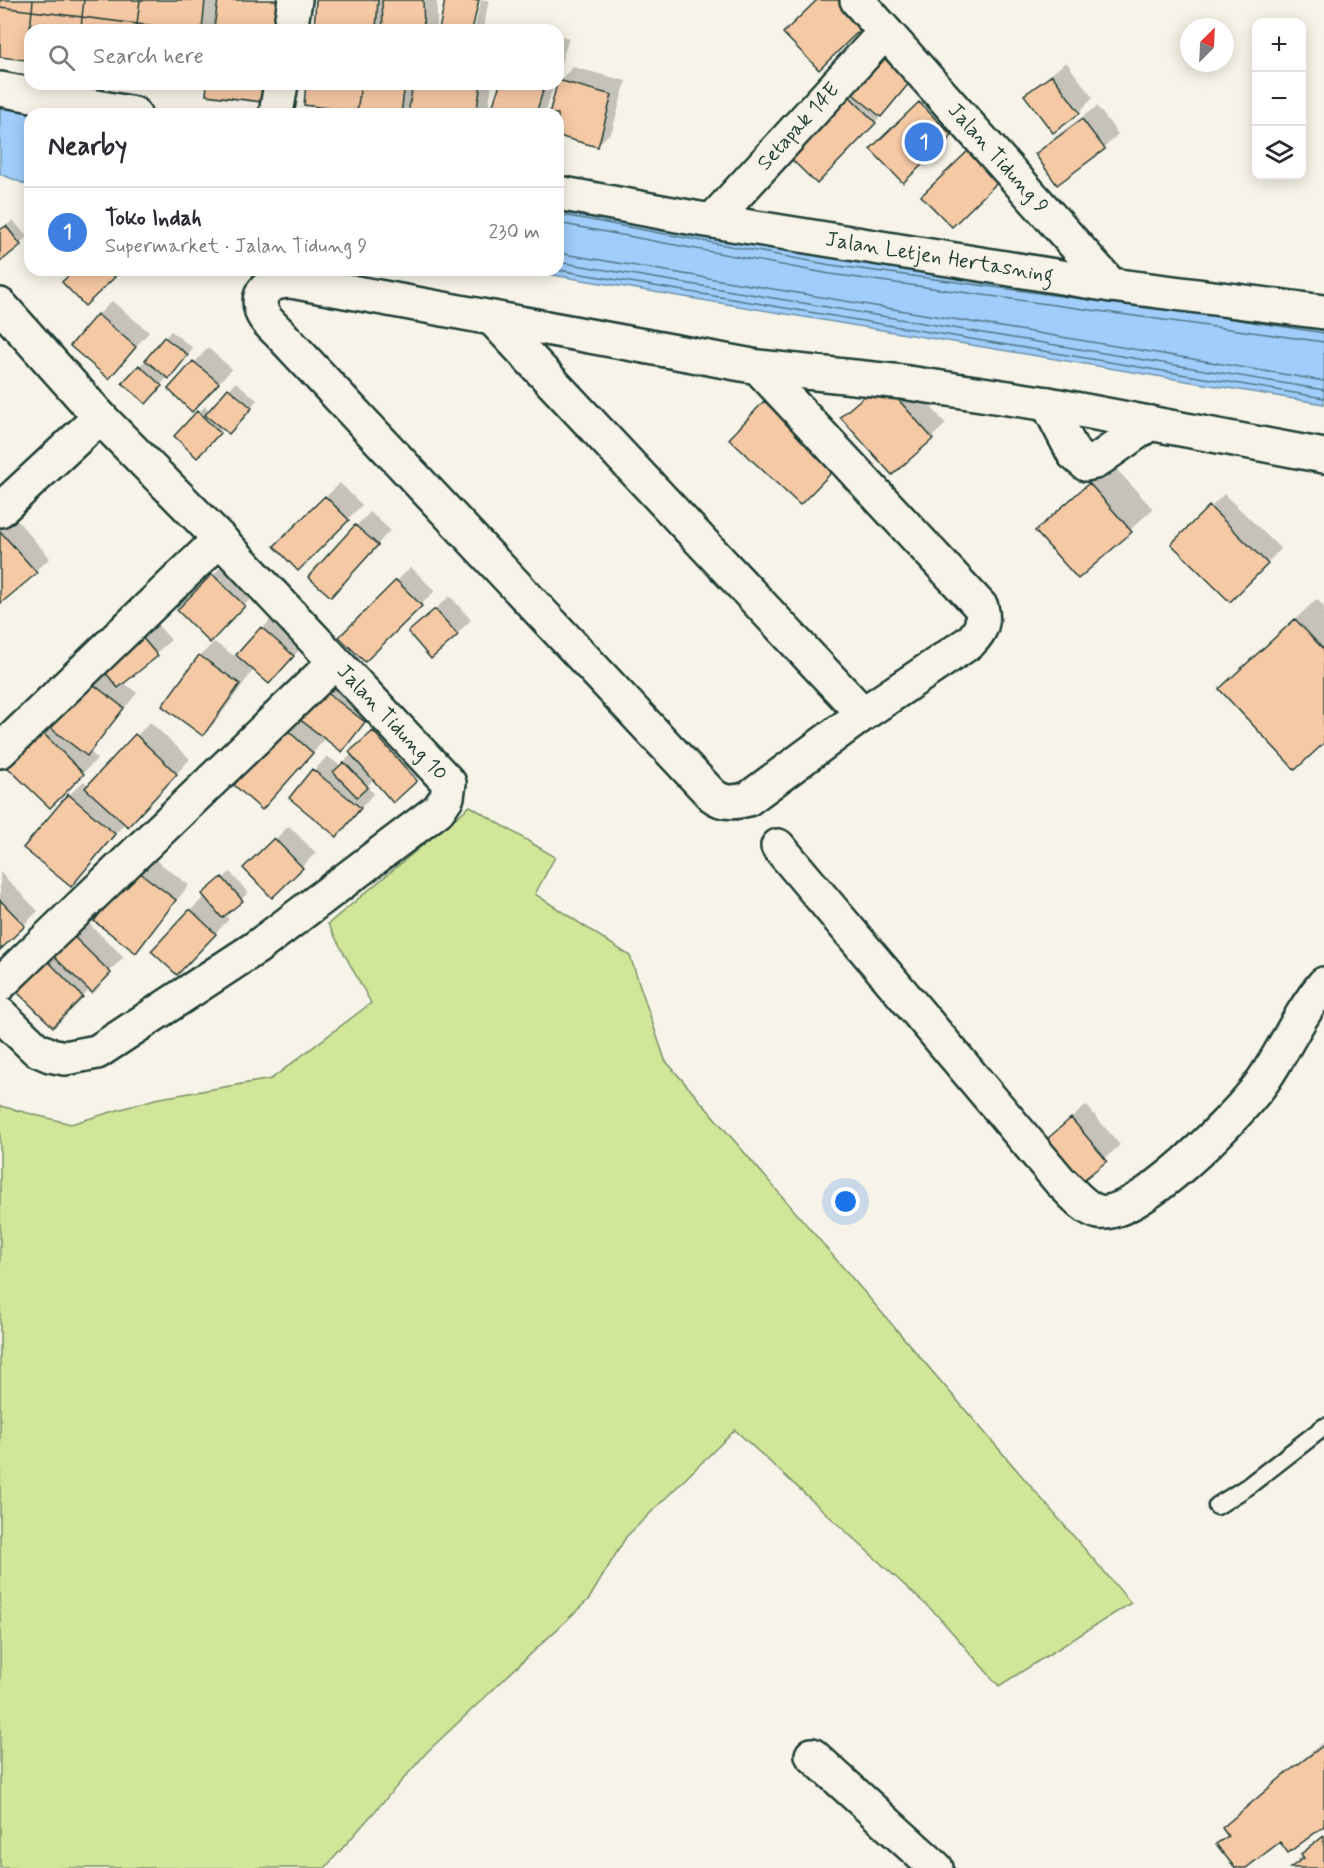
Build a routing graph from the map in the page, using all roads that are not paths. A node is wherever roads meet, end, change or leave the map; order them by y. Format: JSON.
{"nodes":[{"id":1,"x":295,"y":0,"type":"edge"},
{"id":2,"x":857,"y":0,"type":"edge"},
{"id":3,"x":291,"y":24,"type":"edge"},
{"id":4,"x":885,"y":32,"type":"junction"},
{"id":5,"x":0,"y":89,"type":"edge"},
{"id":6,"x":280,"y":90,"type":"edge"},
{"id":7,"x":102,"y":108,"type":"edge"},
{"id":8,"x":277,"y":108,"type":"edge"},
{"id":9,"x":564,"y":194,"type":"edge"},
{"id":10,"x":712,"y":221,"type":"junction"},
{"id":11,"x":1111,"y":285,"type":"junction"},
{"id":12,"x":0,"y":305,"type":"edge"},
{"id":13,"x":1324,"y":312,"type":"edge"},
{"id":14,"x":492,"y":318,"type":"junction"},
{"id":15,"x":758,"y":367,"type":"junction"},
{"id":16,"x":1048,"y":404,"type":"junction"},
{"id":17,"x":100,"y":417,"type":"junction"},
{"id":18,"x":1150,"y":423,"type":"junction"},
{"id":19,"x":1324,"y":456,"type":"edge"},
{"id":20,"x":0,"y":510,"type":"edge"},
{"id":21,"x":220,"y":538,"type":"junction"},
{"id":22,"x":334,"y":663,"type":"junction"},
{"id":23,"x":863,"y":714,"type":"junction"},
{"id":24,"x":0,"y":751,"type":"edge"},
{"id":25,"x":778,"y":846,"type":"dead end"},
{"id":26,"x":0,"y":984,"type":"edge"},
{"id":27,"x":1324,"y":984,"type":"edge"},
{"id":28,"x":0,"y":1014,"type":"edge"},
{"id":29,"x":1324,"y":1427,"type":"edge"},
{"id":30,"x":1217,"y":1506,"type":"dead end"},
{"id":31,"x":812,"y":1755,"type":"dead end"},
{"id":32,"x":936,"y":1868,"type":"edge"}],
"edges":[{"from":1,"to":3,"type":"street"},
{"from":2,"to":4,"type":"street","name":"Jalan Tidung 9"},
{"from":4,"to":10,"type":"street","name":"Setapak 14E"},
{"from":4,"to":11,"type":"street","name":"Jalan Tidung 9"},
{"from":5,"to":7,"type":"street"},
{"from":6,"to":8,"type":"street"},
{"from":9,"to":10,"type":"street","name":"Jalan Letjen Hertasning"},
{"from":10,"to":11,"type":"street","name":"Jalan Letjen Hertasning"},
{"from":11,"to":13,"type":"street","name":"Jalan Letjen Hertasning"},
{"from":12,"to":17,"type":"street","name":"Jalan Tidung 10"},
{"from":14,"to":15,"type":"street"},
{"from":14,"to":23,"type":"street"},
{"from":14,"to":23,"type":"street"},
{"from":15,"to":16,"type":"street"},
{"from":15,"to":23,"type":"street"},
{"from":16,"to":18,"type":"street"},
{"from":16,"to":18,"type":"street"},
{"from":17,"to":20,"type":"street"},
{"from":17,"to":21,"type":"street","name":"Jalan Tidung 10"},
{"from":18,"to":19,"type":"street"},
{"from":21,"to":22,"type":"street","name":"Jalan Tidung 10"},
{"from":21,"to":24,"type":"street"},
{"from":22,"to":26,"type":"street"},
{"from":22,"to":28,"type":"street","name":"Jalan Tidung 10"},
{"from":25,"to":27,"type":"street"},
{"from":29,"to":30,"type":"lane"},
{"from":31,"to":32,"type":"street"}]}
